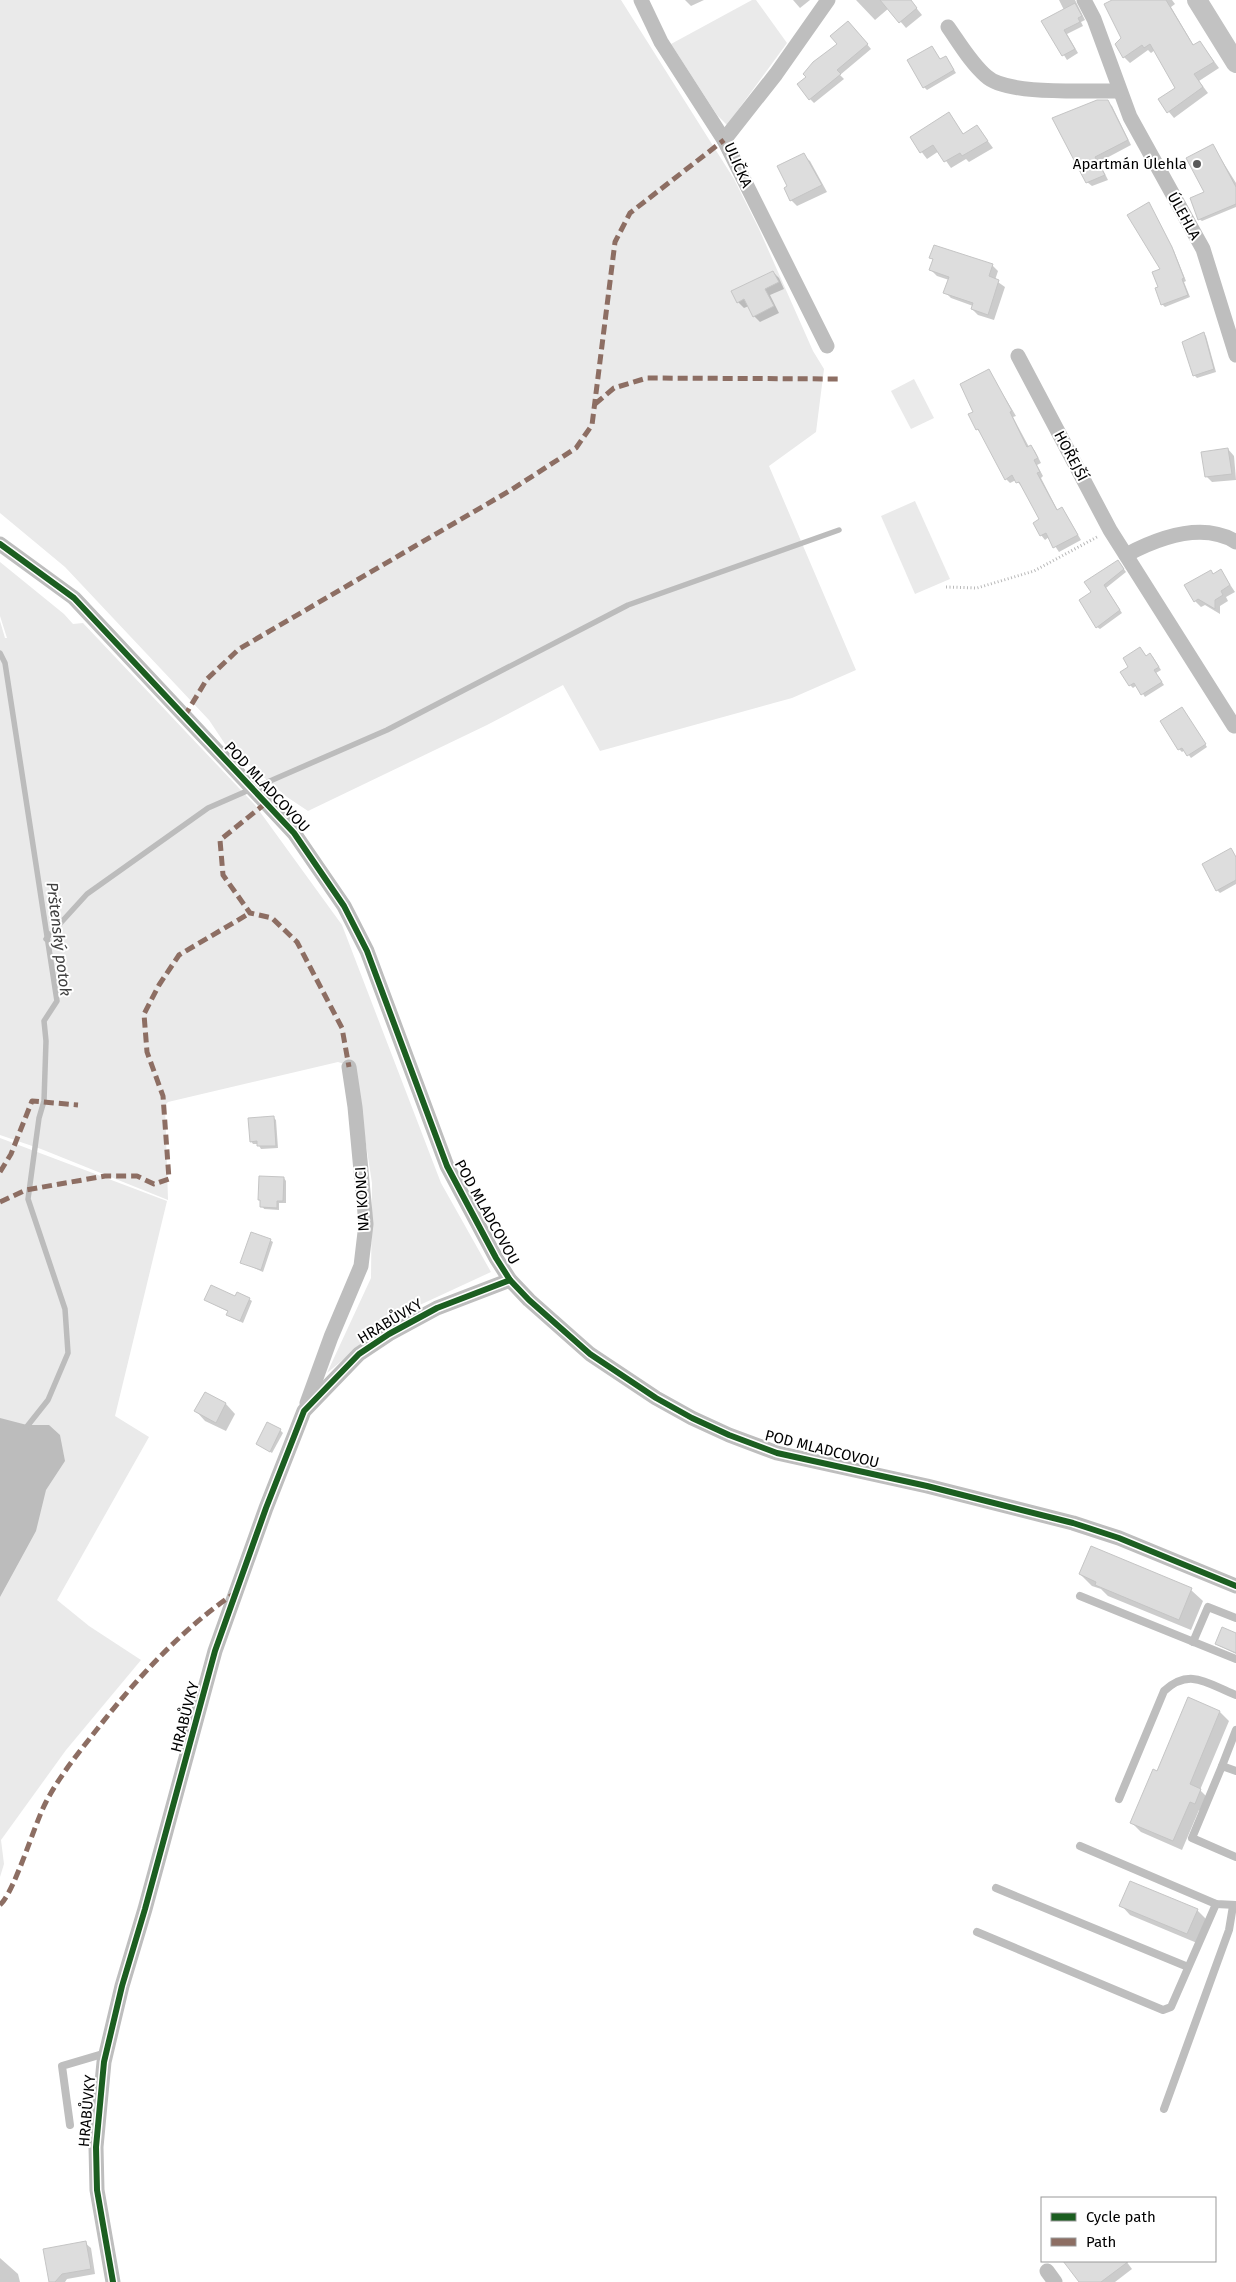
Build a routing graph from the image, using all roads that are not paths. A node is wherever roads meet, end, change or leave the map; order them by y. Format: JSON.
{"nodes":[{"id":1,"x":641,"y":0,"type":"edge"},
{"id":2,"x":828,"y":0,"type":"edge"},
{"id":3,"x":1084,"y":0,"type":"edge"},
{"id":4,"x":1197,"y":0,"type":"edge"},
{"id":5,"x":948,"y":27,"type":"dead end"},
{"id":6,"x":1236,"y":63,"type":"edge"},
{"id":7,"x":1119,"y":90,"type":"junction"},
{"id":8,"x":724,"y":140,"type":"junction"},
{"id":9,"x":827,"y":346,"type":"dead end"},
{"id":10,"x":1236,"y":355,"type":"edge"},
{"id":11,"x":1018,"y":356,"type":"dead end"},
{"id":12,"x":1236,"y":542,"type":"edge"},
{"id":13,"x":0,"y":544,"type":"edge"},
{"id":14,"x":1126,"y":555,"type":"junction"},
{"id":15,"x":1234,"y":726,"type":"dead end"},
{"id":16,"x":349,"y":1067,"type":"dead end"},
{"id":17,"x":510,"y":1280,"type":"junction"},
{"id":18,"x":304,"y":1411,"type":"junction"},
{"id":19,"x":1236,"y":1586,"type":"edge"},
{"id":20,"x":1080,"y":1596,"type":"dead end"},
{"id":21,"x":1236,"y":1618,"type":"edge"},
{"id":22,"x":1193,"y":1642,"type":"junction"},
{"id":23,"x":1236,"y":1659,"type":"edge"},
{"id":24,"x":1236,"y":1695,"type":"edge"},
{"id":25,"x":1236,"y":1730,"type":"edge"},
{"id":26,"x":1222,"y":1766,"type":"junction"},
{"id":27,"x":1236,"y":1772,"type":"edge"},
{"id":28,"x":1119,"y":1799,"type":"dead end"},
{"id":29,"x":1080,"y":1846,"type":"dead end"},
{"id":30,"x":1236,"y":1857,"type":"edge"},
{"id":31,"x":996,"y":1888,"type":"dead end"},
{"id":32,"x":1216,"y":1904,"type":"junction"},
{"id":33,"x":1235,"y":1905,"type":"edge"},
{"id":34,"x":977,"y":1932,"type":"dead end"},
{"id":35,"x":1188,"y":1967,"type":"junction"},
{"id":36,"x":106,"y":2054,"type":"junction"},
{"id":37,"x":1164,"y":2109,"type":"dead end"},
{"id":38,"x":70,"y":2126,"type":"dead end"},
{"id":39,"x":113,"y":2282,"type":"edge"}],
"edges":[{"from":1,"to":8,"type":"street"},
{"from":2,"to":8,"type":"street","name":"ULIČKA"},
{"from":3,"to":7,"type":"street","name":"ÚLEHLA"},
{"from":4,"to":6,"type":"street"},
{"from":5,"to":7,"type":"street"},
{"from":7,"to":10,"type":"street","name":"ÚLEHLA"},
{"from":8,"to":9,"type":"street","name":"ULIČKA"},
{"from":11,"to":14,"type":"street","name":"HOŘEJŠÍ"},
{"from":12,"to":14,"type":"street"},
{"from":13,"to":17,"type":"street","name":"POD MLADCOVOU"},
{"from":14,"to":15,"type":"street","name":"HOŘEJŠÍ"},
{"from":16,"to":18,"type":"street","name":"NA KONCI"},
{"from":17,"to":18,"type":"street","name":"HRABŮVKY"},
{"from":17,"to":19,"type":"street","name":"POD MLADCOVOU"},
{"from":18,"to":36,"type":"street","name":"HRABŮVKY"},
{"from":20,"to":22,"type":"lane"},
{"from":21,"to":22,"type":"lane"},
{"from":22,"to":23,"type":"lane"},
{"from":24,"to":28,"type":"lane"},
{"from":25,"to":26,"type":"lane"},
{"from":26,"to":27,"type":"lane"},
{"from":26,"to":30,"type":"lane"},
{"from":29,"to":32,"type":"lane"},
{"from":31,"to":35,"type":"lane"},
{"from":32,"to":33,"type":"lane"},
{"from":32,"to":35,"type":"lane"},
{"from":33,"to":37,"type":"lane"},
{"from":34,"to":35,"type":"lane"},
{"from":36,"to":38,"type":"lane"},
{"from":36,"to":39,"type":"street","name":"HRABŮVKY"}]}
